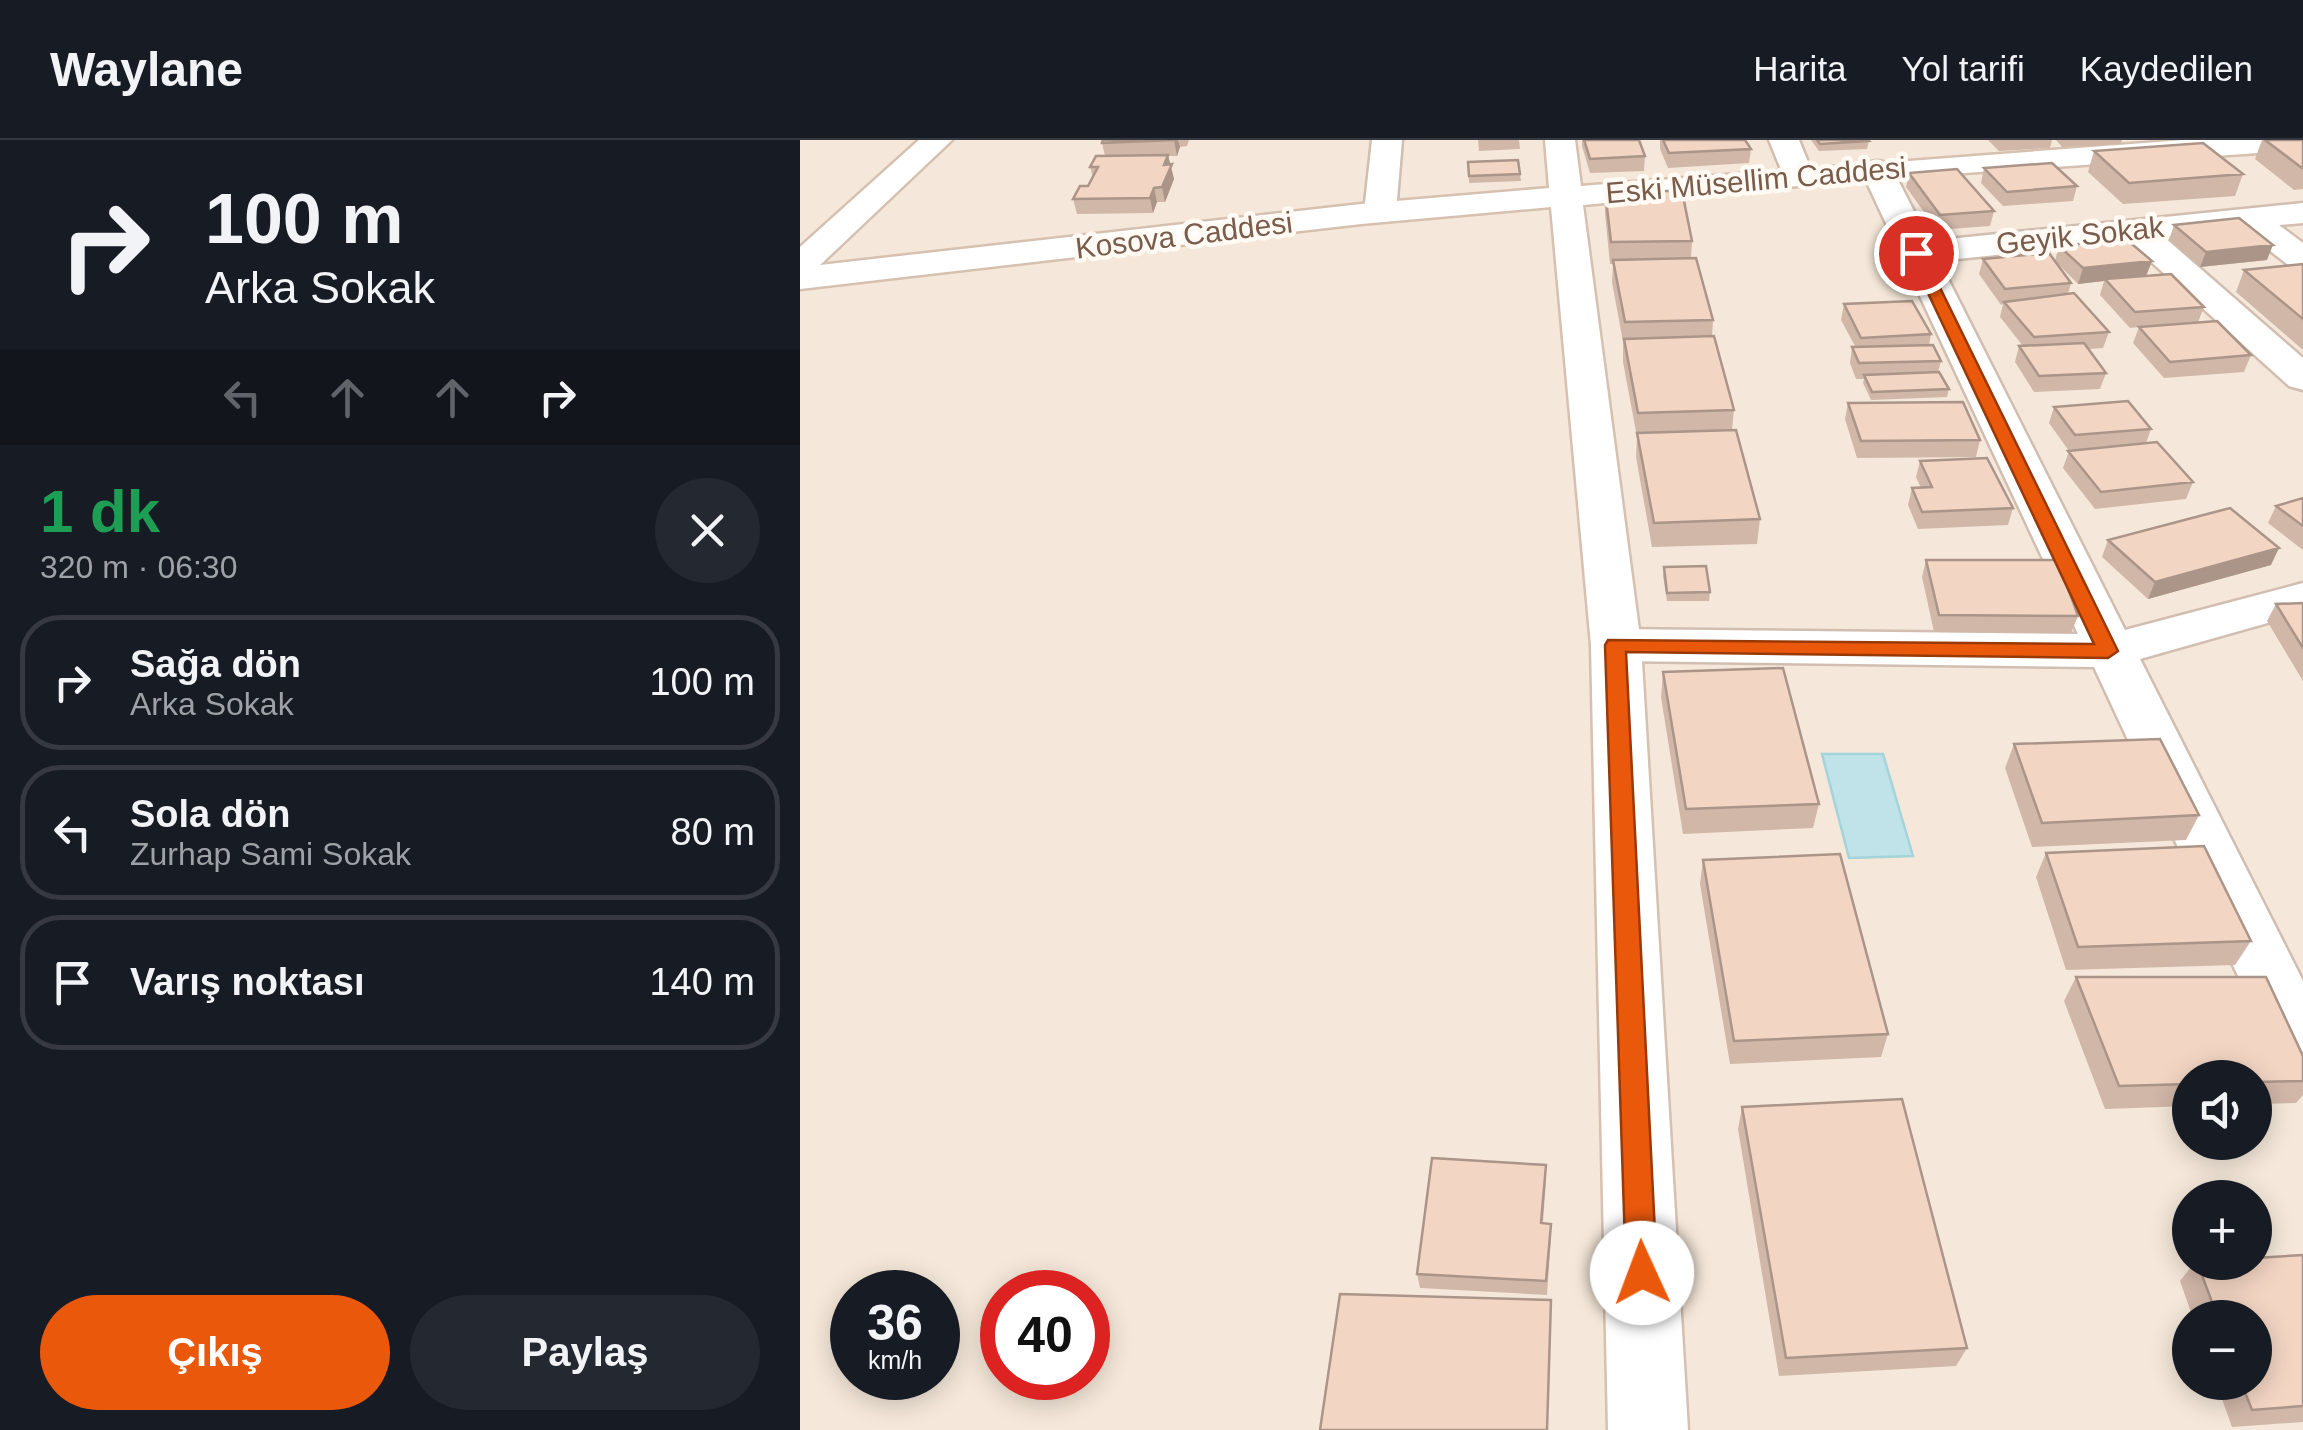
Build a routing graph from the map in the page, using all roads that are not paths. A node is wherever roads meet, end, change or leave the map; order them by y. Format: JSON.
{"nodes":[{"id":1,"x":909,"y":140,"type":"edge"},
{"id":2,"x":937,"y":140,"type":"edge"},
{"id":3,"x":1387,"y":140,"type":"edge"},
{"id":4,"x":1560,"y":140,"type":"edge"},
{"id":5,"x":1784,"y":140,"type":"edge"},
{"id":6,"x":2303,"y":141,"type":"edge"},
{"id":7,"x":1878,"y":170,"type":"junction"},
{"id":8,"x":1798,"y":177,"type":"junction"},
{"id":9,"x":1568,"y":195,"type":"junction"},
{"id":10,"x":1380,"y":212,"type":"junction"},
{"id":11,"x":2303,"y":213,"type":"edge"},
{"id":12,"x":2248,"y":218,"type":"junction"},
{"id":13,"x":2134,"y":228,"type":"junction"},
{"id":14,"x":800,"y":237,"type":"edge"},
{"id":15,"x":1916,"y":253,"type":"junction"},
{"id":16,"x":2303,"y":260,"type":"edge"},
{"id":17,"x":800,"y":265,"type":"edge"},
{"id":18,"x":800,"y":278,"type":"edge"},
{"id":19,"x":2303,"y":378,"type":"edge"},
{"id":20,"x":2303,"y":598,"type":"edge"},
{"id":21,"x":1616,"y":645,"type":"junction"},
{"id":22,"x":2108,"y":651,"type":"junction"},
{"id":23,"x":2303,"y":1046,"type":"edge"},
{"id":24,"x":1648,"y":1430,"type":"edge"}],
"edges":[{"from":1,"to":14,"type":"street"},
{"from":2,"to":17,"type":"street"},
{"from":3,"to":10,"type":"street"},
{"from":4,"to":9,"type":"street"},
{"from":5,"to":8,"type":"street"},
{"from":6,"to":7,"type":"street","name":"Eski Müsellim Caddesi"},
{"from":7,"to":8,"type":"street","name":"Eski Müsellim Caddesi"},
{"from":7,"to":15,"type":"street"},
{"from":8,"to":9,"type":"street","name":"Eski Müsellim Caddesi"},
{"from":9,"to":10,"type":"street","name":"Kosova Caddesi"},
{"from":9,"to":21,"type":"street"},
{"from":10,"to":18,"type":"street","name":"Kosova Caddesi"},
{"from":11,"to":12,"type":"street","name":"Geyik Sokak"},
{"from":12,"to":13,"type":"street","name":"Geyik Sokak"},
{"from":12,"to":16,"type":"street"},
{"from":13,"to":15,"type":"street","name":"Geyik Sokak"},
{"from":13,"to":19,"type":"street"},
{"from":15,"to":22,"type":"street"},
{"from":20,"to":22,"type":"street"},
{"from":21,"to":22,"type":"street"},
{"from":21,"to":24,"type":"street"},
{"from":22,"to":23,"type":"street"}]}
